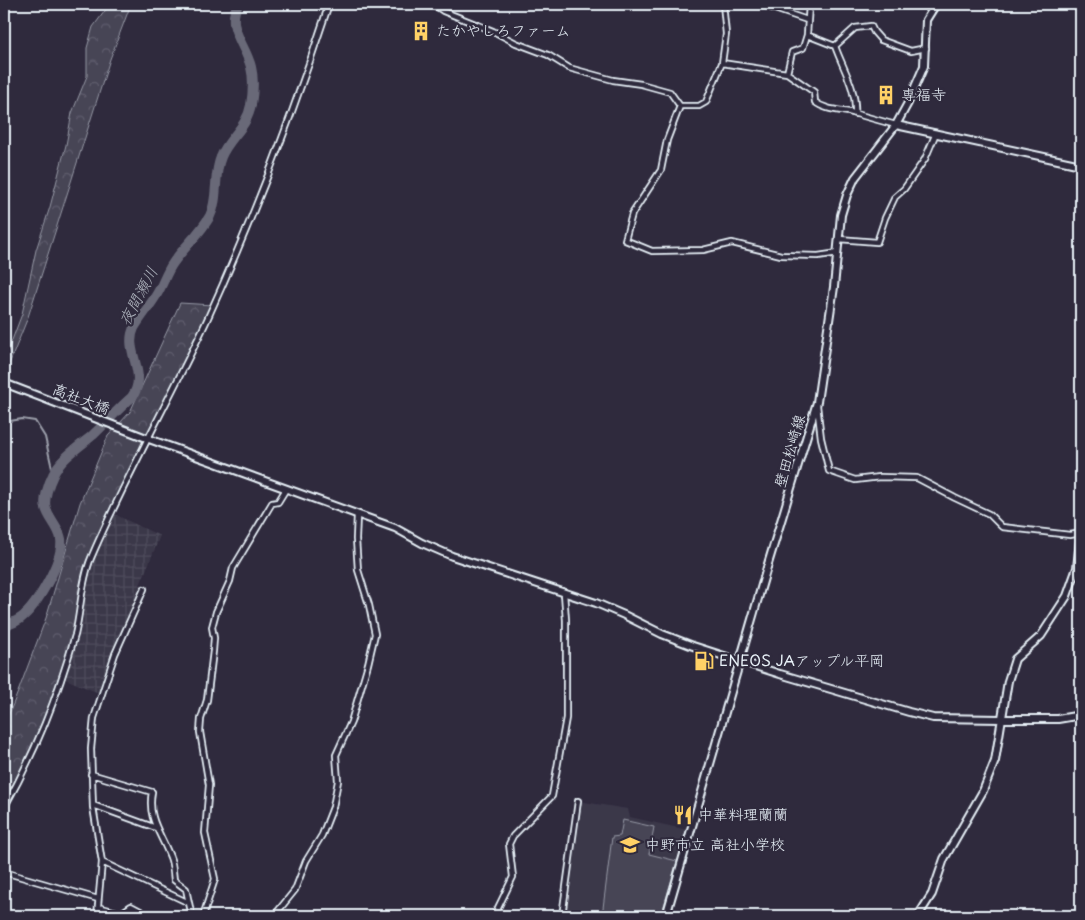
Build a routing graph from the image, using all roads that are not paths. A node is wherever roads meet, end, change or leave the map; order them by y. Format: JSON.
{"nodes":[{"id":1,"x":329,"y":4,"type":"edge"},
{"id":2,"x":434,"y":4,"type":"edge"},
{"id":3,"x":723,"y":4,"type":"edge"},
{"id":4,"x":760,"y":4,"type":"edge"},
{"id":5,"x":809,"y":4,"type":"edge"},
{"id":6,"x":936,"y":4,"type":"edge"},
{"id":7,"x":807,"y":20,"type":"junction"},
{"id":8,"x":807,"y":34,"type":"junction"},
{"id":9,"x":835,"y":46,"type":"junction"},
{"id":10,"x":926,"y":48,"type":"junction"},
{"id":11,"x":722,"y":63,"type":"junction"},
{"id":12,"x":787,"y":73,"type":"junction"},
{"id":13,"x":680,"y":106,"type":"junction"},
{"id":14,"x":855,"y":114,"type":"junction"},
{"id":15,"x":896,"y":125,"type":"junction"},
{"id":16,"x":936,"y":133,"type":"junction"},
{"id":17,"x":1081,"y":165,"type":"edge"},
{"id":18,"x":839,"y":239,"type":"junction"},
{"id":19,"x":838,"y":253,"type":"junction"},
{"id":20,"x":4,"y":384,"type":"edge"},
{"id":21,"x":817,"y":402,"type":"junction"},
{"id":22,"x":149,"y":439,"type":"junction"},
{"id":23,"x":286,"y":489,"type":"junction"},
{"id":24,"x":358,"y":515,"type":"junction"},
{"id":25,"x":1081,"y":532,"type":"edge"},
{"id":26,"x":144,"y":588,"type":"dead end"},
{"id":27,"x":564,"y":593,"type":"junction"},
{"id":28,"x":740,"y":661,"type":"junction"},
{"id":29,"x":1081,"y":715,"type":"edge"},
{"id":30,"x":1002,"y":719,"type":"junction"},
{"id":31,"x":91,"y":774,"type":"junction"},
{"id":32,"x":578,"y":800,"type":"dead end"},
{"id":33,"x":93,"y":806,"type":"junction"},
{"id":34,"x":4,"y":808,"type":"edge"},
{"id":35,"x":156,"y":828,"type":"junction"},
{"id":36,"x":102,"y":862,"type":"junction"},
{"id":37,"x":4,"y":872,"type":"edge"},
{"id":38,"x":98,"y":899,"type":"junction"},
{"id":39,"x":189,"y":903,"type":"junction"},
{"id":40,"x":98,"y":907,"type":"junction"},
{"id":41,"x":120,"y":915,"type":"edge"},
{"id":42,"x":97,"y":916,"type":"edge"},
{"id":43,"x":150,"y":916,"type":"edge"},
{"id":44,"x":192,"y":916,"type":"edge"},
{"id":45,"x":202,"y":916,"type":"edge"},
{"id":46,"x":274,"y":916,"type":"edge"},
{"id":47,"x":494,"y":916,"type":"edge"},
{"id":48,"x":562,"y":916,"type":"edge"},
{"id":49,"x":666,"y":916,"type":"edge"},
{"id":50,"x":918,"y":916,"type":"edge"}],
"edges":[{"from":1,"to":22,"type":"street"},
{"from":2,"to":13,"type":"street"},
{"from":3,"to":11,"type":"street"},
{"from":4,"to":7,"type":"street"},
{"from":5,"to":7,"type":"street"},
{"from":6,"to":10,"type":"street","name":"壁田松崎線"},
{"from":7,"to":8,"type":"street"},
{"from":8,"to":9,"type":"street"},
{"from":8,"to":12,"type":"street"},
{"from":9,"to":10,"type":"street"},
{"from":9,"to":14,"type":"street"},
{"from":10,"to":15,"type":"street","name":"壁田松崎線"},
{"from":11,"to":12,"type":"street"},
{"from":11,"to":13,"type":"street"},
{"from":12,"to":14,"type":"street"},
{"from":13,"to":19,"type":"street"},
{"from":14,"to":15,"type":"street"},
{"from":15,"to":16,"type":"street"},
{"from":15,"to":18,"type":"street","name":"壁田松崎線"},
{"from":16,"to":17,"type":"street"},
{"from":16,"to":18,"type":"street"},
{"from":18,"to":19,"type":"street","name":"壁田松崎線"},
{"from":19,"to":21,"type":"street","name":"壁田松崎線"},
{"from":20,"to":22,"type":"street","name":"高社大橋"},
{"from":21,"to":25,"type":"street"},
{"from":21,"to":28,"type":"street","name":"壁田松崎線"},
{"from":22,"to":23,"type":"street","name":"高社大橋"},
{"from":22,"to":34,"type":"street"},
{"from":23,"to":24,"type":"street","name":"高社大橋"},
{"from":23,"to":45,"type":"street"},
{"from":24,"to":27,"type":"street","name":"高社大橋"},
{"from":24,"to":46,"type":"street"},
{"from":25,"to":30,"type":"street"},
{"from":26,"to":31,"type":"street"},
{"from":27,"to":28,"type":"street","name":"高社大橋"},
{"from":27,"to":47,"type":"street"},
{"from":28,"to":30,"type":"street","name":"高社大橋"},
{"from":28,"to":49,"type":"street","name":"壁田松崎線"},
{"from":29,"to":30,"type":"street","name":"高社大橋"},
{"from":30,"to":50,"type":"street"},
{"from":31,"to":33,"type":"street"},
{"from":31,"to":35,"type":"street"},
{"from":32,"to":48,"type":"street"},
{"from":33,"to":35,"type":"street"},
{"from":33,"to":36,"type":"street"},
{"from":35,"to":39,"type":"street"},
{"from":36,"to":38,"type":"street"},
{"from":36,"to":39,"type":"street"},
{"from":37,"to":38,"type":"street"},
{"from":38,"to":40,"type":"street"},
{"from":39,"to":44,"type":"street"},
{"from":40,"to":41,"type":"street"},
{"from":40,"to":42,"type":"street"},
{"from":41,"to":43,"type":"street"}]}
